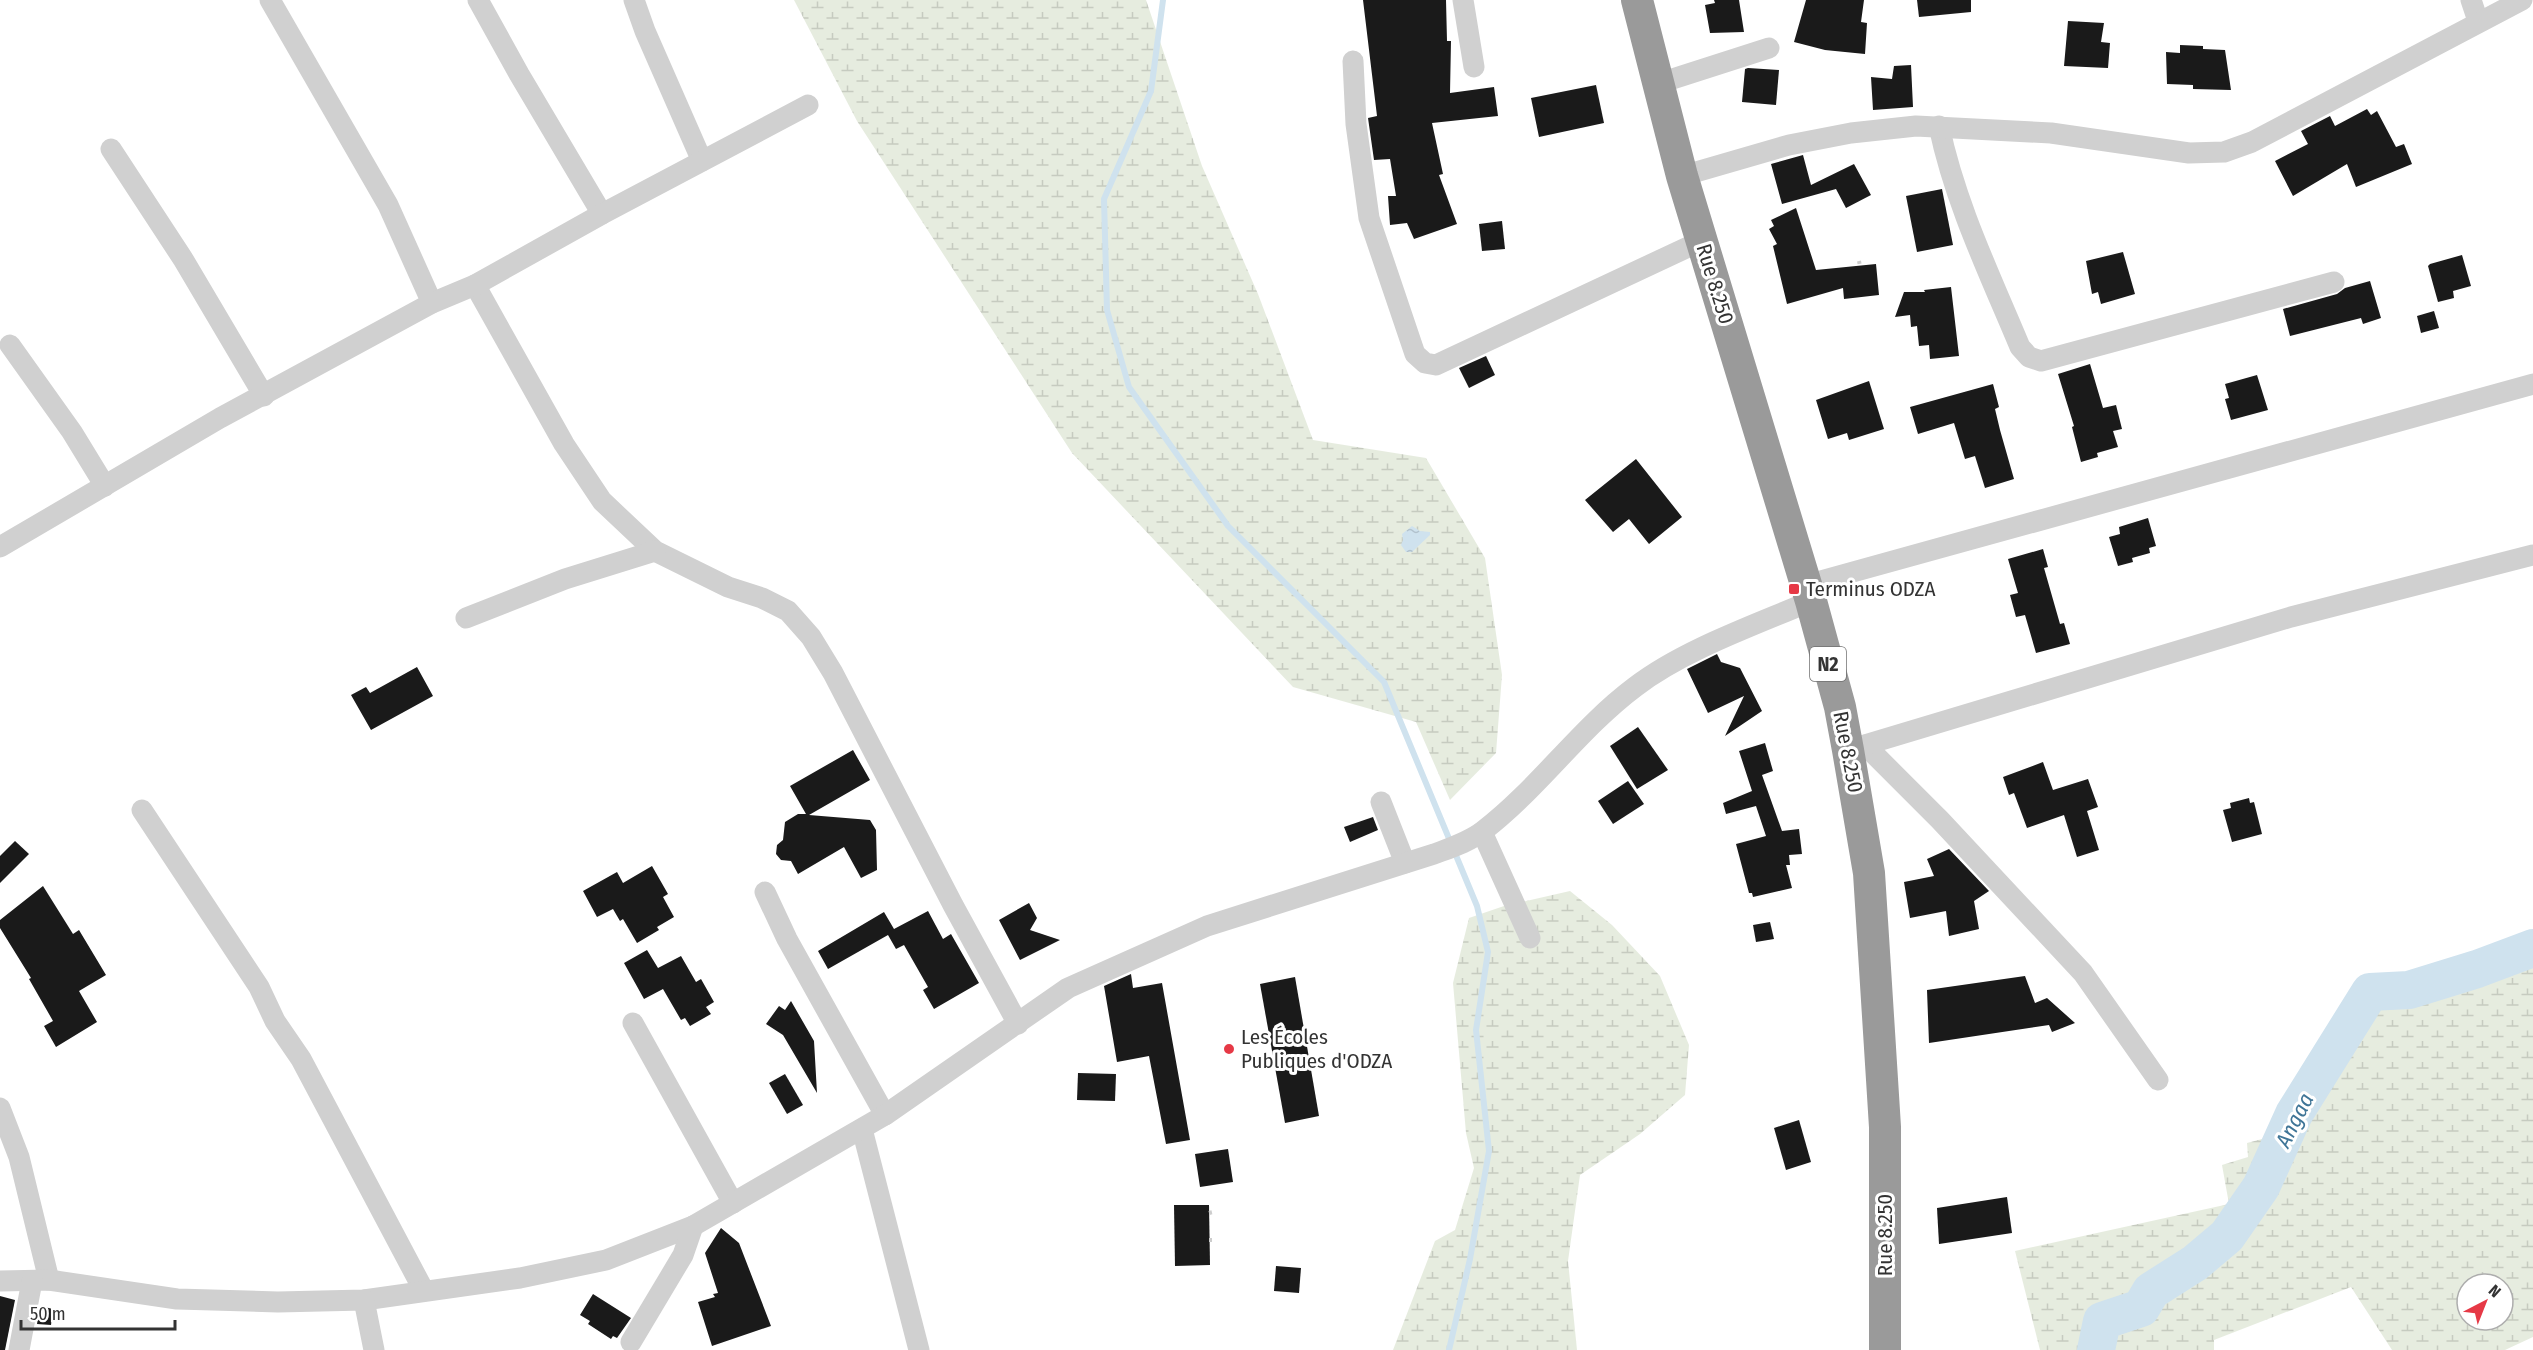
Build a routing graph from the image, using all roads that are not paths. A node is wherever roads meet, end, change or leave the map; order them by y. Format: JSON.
{"nodes":[{"id":1,"x":270,"y":0,"type":"edge"},
{"id":2,"x":478,"y":0,"type":"edge"},
{"id":3,"x":634,"y":0,"type":"edge"},
{"id":4,"x":1463,"y":0,"type":"edge"},
{"id":5,"x":1637,"y":0,"type":"edge"},
{"id":6,"x":2471,"y":0,"type":"edge"},
{"id":7,"x":2522,"y":0,"type":"edge"},
{"id":8,"x":2478,"y":21,"type":"junction"},
{"id":9,"x":1769,"y":48,"type":"dead end"},
{"id":10,"x":1353,"y":61,"type":"dead end"},
{"id":11,"x":1474,"y":67,"type":"dead end"},
{"id":12,"x":1660,"y":83,"type":"junction"},
{"id":13,"x":808,"y":105,"type":"dead end"},
{"id":14,"x":1939,"y":126,"type":"junction"},
{"id":15,"x":111,"y":149,"type":"dead end"},
{"id":16,"x":702,"y":161,"type":"junction"},
{"id":17,"x":1682,"y":176,"type":"junction"},
{"id":18,"x":602,"y":214,"type":"junction"},
{"id":19,"x":1701,"y":241,"type":"junction"},
{"id":20,"x":2334,"y":282,"type":"dead end"},
{"id":21,"x":475,"y":285,"type":"junction"},
{"id":22,"x":432,"y":303,"type":"junction"},
{"id":23,"x":10,"y":345,"type":"dead end"},
{"id":24,"x":2533,"y":384,"type":"edge"},
{"id":25,"x":264,"y":396,"type":"junction"},
{"id":26,"x":105,"y":486,"type":"junction"},
{"id":27,"x":0,"y":547,"type":"edge"},
{"id":28,"x":655,"y":551,"type":"junction"},
{"id":29,"x":2533,"y":555,"type":"edge"},
{"id":30,"x":1808,"y":593,"type":"junction"},
{"id":31,"x":466,"y":618,"type":"dead end"},
{"id":32,"x":1856,"y":747,"type":"junction"},
{"id":33,"x":1381,"y":802,"type":"dead end"},
{"id":34,"x":142,"y":810,"type":"dead end"},
{"id":35,"x":1482,"y":832,"type":"junction"},
{"id":36,"x":1405,"y":862,"type":"junction"},
{"id":37,"x":765,"y":892,"type":"dead end"},
{"id":38,"x":1530,"y":938,"type":"dead end"},
{"id":39,"x":633,"y":1023,"type":"dead end"},
{"id":40,"x":1018,"y":1024,"type":"junction"},
{"id":41,"x":2158,"y":1080,"type":"dead end"},
{"id":42,"x":0,"y":1108,"type":"edge"},
{"id":43,"x":885,"y":1115,"type":"junction"},
{"id":44,"x":862,"y":1129,"type":"junction"},
{"id":45,"x":733,"y":1203,"type":"junction"},
{"id":46,"x":693,"y":1226,"type":"junction"},
{"id":47,"x":0,"y":1281,"type":"edge"},
{"id":48,"x":40,"y":1281,"type":"junction"},
{"id":49,"x":424,"y":1291,"type":"junction"},
{"id":50,"x":364,"y":1300,"type":"junction"},
{"id":51,"x":632,"y":1342,"type":"dead end"},
{"id":52,"x":19,"y":1350,"type":"edge"},
{"id":53,"x":374,"y":1350,"type":"edge"},
{"id":54,"x":919,"y":1350,"type":"edge"},
{"id":55,"x":1885,"y":1350,"type":"edge"}],
"edges":[{"from":1,"to":22,"type":"street"},
{"from":2,"to":18,"type":"street"},
{"from":3,"to":16,"type":"street"},
{"from":4,"to":11,"type":"street"},
{"from":5,"to":12,"type":"highway","name":"Rue 8.250","number":"N2"},
{"from":6,"to":8,"type":"street"},
{"from":7,"to":8,"type":"street"},
{"from":8,"to":14,"type":"street"},
{"from":9,"to":12,"type":"street"},
{"from":10,"to":19,"type":"street"},
{"from":12,"to":17,"type":"highway","name":"Rue 8.250","number":"N2"},
{"from":13,"to":16,"type":"street"},
{"from":14,"to":17,"type":"street"},
{"from":14,"to":20,"type":"street"},
{"from":15,"to":25,"type":"street"},
{"from":16,"to":18,"type":"street"},
{"from":17,"to":19,"type":"highway","name":"Rue 8.250","number":"N2"},
{"from":18,"to":21,"type":"street"},
{"from":19,"to":30,"type":"highway","name":"Rue 8.250","number":"N2"},
{"from":21,"to":22,"type":"street"},
{"from":21,"to":28,"type":"street"},
{"from":22,"to":25,"type":"street"},
{"from":23,"to":26,"type":"street"},
{"from":24,"to":30,"type":"street"},
{"from":25,"to":26,"type":"street"},
{"from":26,"to":27,"type":"street"},
{"from":28,"to":31,"type":"street"},
{"from":28,"to":40,"type":"street"},
{"from":29,"to":32,"type":"street"},
{"from":30,"to":32,"type":"highway","name":"Rue 8.250","number":"N2"},
{"from":30,"to":35,"type":"street"},
{"from":32,"to":41,"type":"street"},
{"from":32,"to":55,"type":"highway","name":"Rue 8.250","number":"N2"},
{"from":33,"to":36,"type":"street"},
{"from":34,"to":49,"type":"street"},
{"from":35,"to":36,"type":"street"},
{"from":35,"to":38,"type":"street"},
{"from":36,"to":40,"type":"street"},
{"from":37,"to":43,"type":"street"},
{"from":39,"to":45,"type":"street"},
{"from":40,"to":43,"type":"street"},
{"from":42,"to":48,"type":"street"},
{"from":43,"to":44,"type":"street"},
{"from":44,"to":45,"type":"street"},
{"from":44,"to":54,"type":"street"},
{"from":45,"to":46,"type":"street"},
{"from":46,"to":49,"type":"street"},
{"from":46,"to":51,"type":"street"},
{"from":47,"to":48,"type":"street"},
{"from":48,"to":50,"type":"street"},
{"from":48,"to":52,"type":"street"},
{"from":49,"to":50,"type":"street"},
{"from":50,"to":53,"type":"street"}]}
